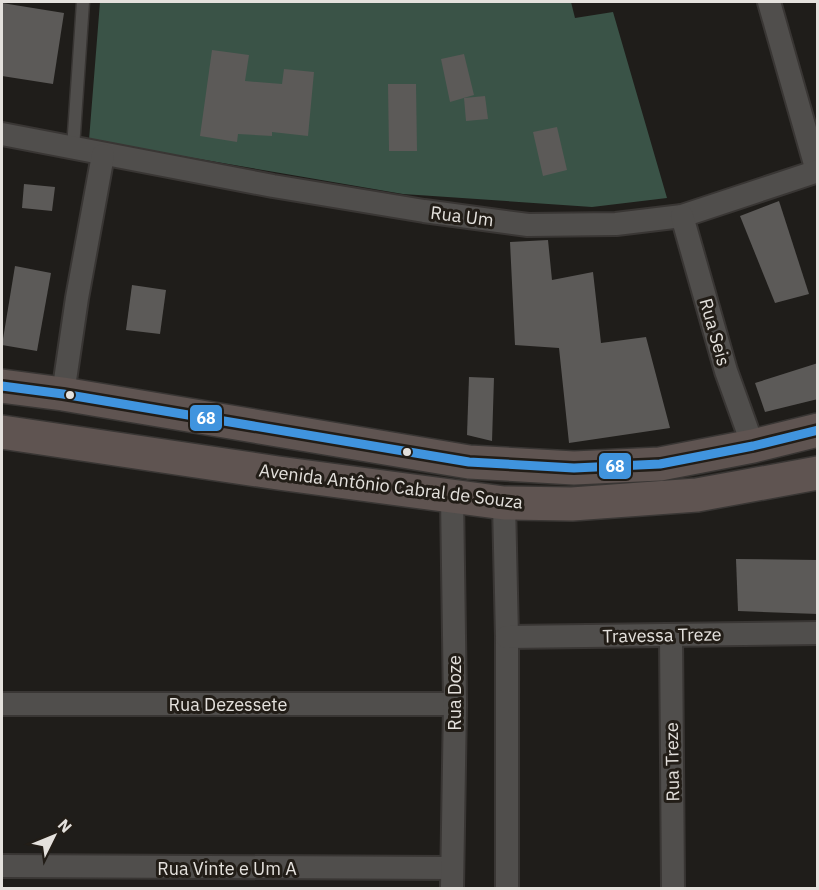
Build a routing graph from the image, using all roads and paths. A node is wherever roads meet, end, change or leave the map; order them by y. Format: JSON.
{"nodes":[{"id":1,"x":83,"y":2,"type":"edge"},
{"id":2,"x":769,"y":2,"type":"edge"},
{"id":3,"x":2,"y":134,"type":"edge"},
{"id":4,"x":73,"y":148,"type":"junction"},
{"id":5,"x":103,"y":155,"type":"junction"},
{"id":6,"x":817,"y":171,"type":"edge"},
{"id":7,"x":682,"y":216,"type":"junction"},
{"id":8,"x":2,"y":386,"type":"edge"},
{"id":9,"x":63,"y":394,"type":"junction"},
{"id":10,"x":818,"y":430,"type":"edge"},
{"id":11,"x":2,"y":432,"type":"edge"},
{"id":12,"x":753,"y":446,"type":"junction"},
{"id":13,"x":818,"y":473,"type":"edge"},
{"id":14,"x":452,"y":497,"type":"junction"},
{"id":15,"x":504,"y":503,"type":"junction"},
{"id":16,"x":818,"y":633,"type":"edge"},
{"id":17,"x":671,"y":635,"type":"junction"},
{"id":18,"x":507,"y":637,"type":"junction"},
{"id":19,"x":2,"y":704,"type":"edge"},
{"id":20,"x":454,"y":704,"type":"junction"},
{"id":21,"x":2,"y":866,"type":"edge"},
{"id":22,"x":452,"y":878,"type":"edge"},
{"id":23,"x":507,"y":888,"type":"edge"},
{"id":24,"x":673,"y":888,"type":"edge"}],
"edges":[{"from":1,"to":4,"type":"lane"},
{"from":2,"to":6,"type":"street"},
{"from":3,"to":4,"type":"street","name":"Rua Um"},
{"from":4,"to":5,"type":"street","name":"Rua Um"},
{"from":5,"to":7,"type":"street","name":"Rua Um"},
{"from":5,"to":9,"type":"street"},
{"from":6,"to":7,"type":"street","name":"Rua Um"},
{"from":7,"to":12,"type":"street","name":"Rua Seis"},
{"from":8,"to":9,"type":"highway","name":"Avenida Antônio Cabral de Souza"},
{"from":9,"to":12,"type":"highway","name":"Avenida Antônio Cabral de Souza"},
{"from":10,"to":12,"type":"highway","name":"Avenida Antônio Cabral de Souza"},
{"from":11,"to":14,"type":"highway","name":"Avenida Antônio Cabral de Souza"},
{"from":13,"to":15,"type":"highway","name":"Avenida Antônio Cabral de Souza"},
{"from":14,"to":15,"type":"highway","name":"Avenida Antônio Cabral de Souza"},
{"from":14,"to":20,"type":"street","name":"Rua Doze"},
{"from":15,"to":18,"type":"street"},
{"from":16,"to":17,"type":"street","name":"Travessa Treze"},
{"from":17,"to":18,"type":"street","name":"Travessa Treze"},
{"from":17,"to":24,"type":"street","name":"Rua Treze"},
{"from":18,"to":23,"type":"street"},
{"from":19,"to":20,"type":"street","name":"Rua Dezessete"},
{"from":20,"to":22,"type":"street","name":"Rua Doze"},
{"from":21,"to":22,"type":"street","name":"Rua Vinte e Um A"}]}
